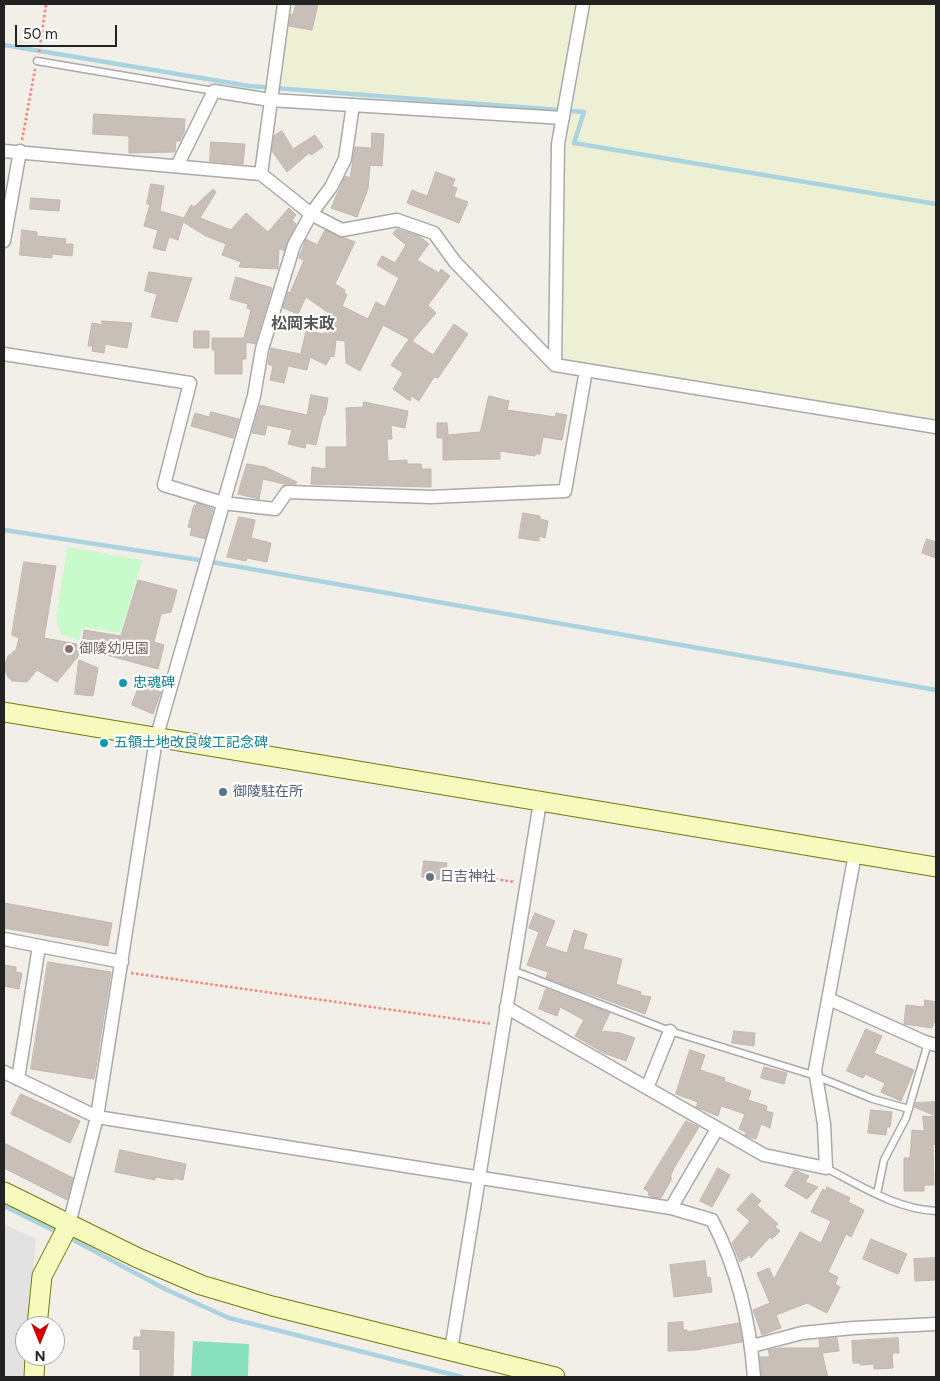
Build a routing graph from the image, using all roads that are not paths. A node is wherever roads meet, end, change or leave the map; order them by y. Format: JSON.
{"nodes":[{"id":1,"x":284,"y":4,"type":"edge"},
{"id":2,"x":583,"y":4,"type":"edge"},
{"id":3,"x":37,"y":61,"type":"road end"},
{"id":4,"x":214,"y":90,"type":"junction"},
{"id":5,"x":270,"y":100,"type":"junction"},
{"id":6,"x":353,"y":105,"type":"junction"},
{"id":7,"x":563,"y":118,"type":"junction"},
{"id":8,"x":4,"y":151,"type":"edge"},
{"id":9,"x":20,"y":151,"type":"junction"},
{"id":10,"x":177,"y":166,"type":"junction"},
{"id":11,"x":261,"y":174,"type":"junction"},
{"id":12,"x":311,"y":214,"type":"junction"},
{"id":13,"x":4,"y":241,"type":"edge"},
{"id":14,"x":4,"y":354,"type":"edge"},
{"id":15,"x":555,"y":365,"type":"junction"},
{"id":16,"x":586,"y":370,"type":"junction"},
{"id":17,"x":936,"y":427,"type":"edge"},
{"id":18,"x":222,"y":503,"type":"junction"},
{"id":19,"x":4,"y":712,"type":"edge"},
{"id":20,"x":156,"y":739,"type":"junction"},
{"id":21,"x":540,"y":802,"type":"junction"},
{"id":22,"x":854,"y":854,"type":"junction"},
{"id":23,"x":936,"y":867,"type":"edge"},
{"id":24,"x":4,"y":939,"type":"edge"},
{"id":25,"x":39,"y":946,"type":"junction"},
{"id":26,"x":121,"y":967,"type":"junction"},
{"id":27,"x":512,"y":970,"type":"junction"},
{"id":28,"x":829,"y":999,"type":"junction"},
{"id":29,"x":506,"y":1007,"type":"junction"},
{"id":30,"x":670,"y":1032,"type":"junction"},
{"id":31,"x":932,"y":1044,"type":"edge"},
{"id":32,"x":4,"y":1072,"type":"edge"},
{"id":33,"x":816,"y":1076,"type":"junction"},
{"id":34,"x":18,"y":1079,"type":"junction"},
{"id":35,"x":646,"y":1088,"type":"junction"},
{"id":36,"x":909,"y":1109,"type":"junction"},
{"id":37,"x":97,"y":1117,"type":"junction"},
{"id":38,"x":718,"y":1129,"type":"junction"},
{"id":39,"x":826,"y":1168,"type":"junction"},
{"id":40,"x":479,"y":1177,"type":"junction"},
{"id":41,"x":4,"y":1192,"type":"edge"},
{"id":42,"x":877,"y":1194,"type":"junction"},
{"id":43,"x":671,"y":1208,"type":"junction"},
{"id":44,"x":936,"y":1211,"type":"edge"},
{"id":45,"x":69,"y":1224,"type":"junction"},
{"id":46,"x":37,"y":1316,"type":"edge"},
{"id":47,"x":936,"y":1324,"type":"edge"},
{"id":48,"x":752,"y":1346,"type":"junction"},
{"id":49,"x":451,"y":1350,"type":"junction"},
{"id":50,"x":555,"y":1377,"type":"edge"},
{"id":51,"x":754,"y":1377,"type":"edge"}],
"edges":[{"from":1,"to":5,"type":"street"},
{"from":2,"to":7,"type":"street"},
{"from":3,"to":4,"type":"lane"},
{"from":4,"to":5,"type":"street"},
{"from":4,"to":10,"type":"street"},
{"from":5,"to":6,"type":"street"},
{"from":5,"to":11,"type":"street"},
{"from":6,"to":7,"type":"street"},
{"from":6,"to":12,"type":"street"},
{"from":7,"to":15,"type":"street"},
{"from":8,"to":9,"type":"street"},
{"from":9,"to":10,"type":"street"},
{"from":9,"to":13,"type":"street"},
{"from":10,"to":11,"type":"street"},
{"from":11,"to":12,"type":"street"},
{"from":12,"to":15,"type":"street"},
{"from":12,"to":18,"type":"street"},
{"from":14,"to":18,"type":"street"},
{"from":15,"to":16,"type":"street"},
{"from":16,"to":17,"type":"street"},
{"from":16,"to":18,"type":"street"},
{"from":18,"to":20,"type":"street"},
{"from":19,"to":20,"type":"street"},
{"from":20,"to":21,"type":"street"},
{"from":20,"to":26,"type":"street"},
{"from":21,"to":22,"type":"street"},
{"from":21,"to":27,"type":"street"},
{"from":22,"to":23,"type":"street"},
{"from":22,"to":28,"type":"street"},
{"from":24,"to":25,"type":"street"},
{"from":25,"to":26,"type":"street"},
{"from":25,"to":34,"type":"street"},
{"from":26,"to":37,"type":"street"},
{"from":27,"to":29,"type":"street"},
{"from":27,"to":30,"type":"lane"},
{"from":28,"to":31,"type":"street"},
{"from":28,"to":33,"type":"street"},
{"from":29,"to":35,"type":"street"},
{"from":29,"to":40,"type":"street"},
{"from":30,"to":33,"type":"lane"},
{"from":30,"to":35,"type":"street"},
{"from":31,"to":36,"type":"lane"},
{"from":32,"to":34,"type":"street"},
{"from":33,"to":36,"type":"lane"},
{"from":33,"to":39,"type":"street"},
{"from":34,"to":37,"type":"street"},
{"from":35,"to":38,"type":"street"},
{"from":36,"to":42,"type":"lane"},
{"from":37,"to":40,"type":"street"},
{"from":37,"to":45,"type":"street"},
{"from":38,"to":39,"type":"street"},
{"from":38,"to":43,"type":"street"},
{"from":39,"to":42,"type":"lane"},
{"from":40,"to":43,"type":"street"},
{"from":40,"to":49,"type":"street"},
{"from":41,"to":45,"type":"street"},
{"from":42,"to":44,"type":"lane"},
{"from":43,"to":48,"type":"street"},
{"from":45,"to":46,"type":"street"},
{"from":45,"to":49,"type":"street"},
{"from":47,"to":48,"type":"street"},
{"from":48,"to":51,"type":"street"},
{"from":49,"to":50,"type":"street"}]}
